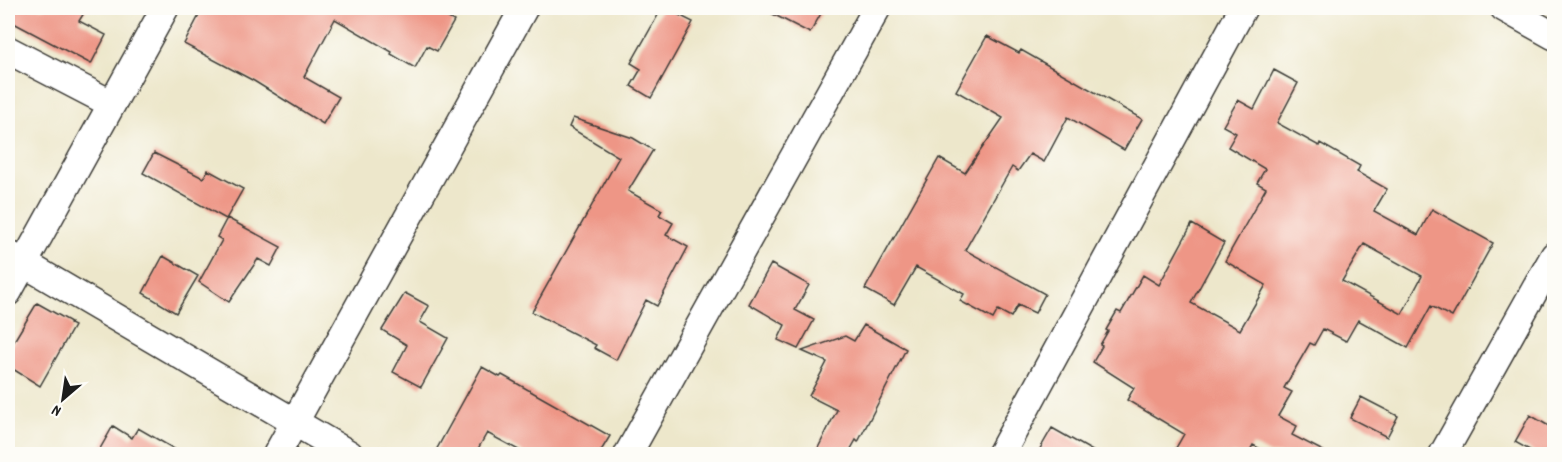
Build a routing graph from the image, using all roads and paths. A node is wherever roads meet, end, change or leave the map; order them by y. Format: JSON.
{"nodes":[{"id":1,"x":165,"y":8,"type":"edge"},
{"id":2,"x":524,"y":8,"type":"edge"},
{"id":3,"x":877,"y":8,"type":"edge"},
{"id":4,"x":1243,"y":8,"type":"edge"},
{"id":5,"x":1504,"y":8,"type":"edge"},
{"id":6,"x":1554,"y":36,"type":"edge"},
{"id":7,"x":8,"y":50,"type":"edge"},
{"id":8,"x":112,"y":104,"type":"junction"},
{"id":9,"x":1554,"y":256,"type":"edge"},
{"id":10,"x":16,"y":259,"type":"edge"},
{"id":11,"x":8,"y":292,"type":"edge"},
{"id":12,"x":294,"y":423,"type":"junction"},
{"id":13,"x":277,"y":454,"type":"edge"},
{"id":14,"x":349,"y":454,"type":"edge"},
{"id":15,"x":628,"y":454,"type":"edge"},
{"id":16,"x":1001,"y":454,"type":"edge"},
{"id":17,"x":1443,"y":454,"type":"edge"}],
"edges":[{"from":1,"to":8,"type":"street"},
{"from":2,"to":12,"type":"street"},
{"from":3,"to":15,"type":"street"},
{"from":4,"to":16,"type":"street"},
{"from":5,"to":6,"type":"street"},
{"from":7,"to":8,"type":"street"},
{"from":8,"to":10,"type":"street"},
{"from":9,"to":17,"type":"street"},
{"from":10,"to":11,"type":"street"},
{"from":10,"to":12,"type":"street"},
{"from":12,"to":13,"type":"street"},
{"from":12,"to":14,"type":"street"}]}
